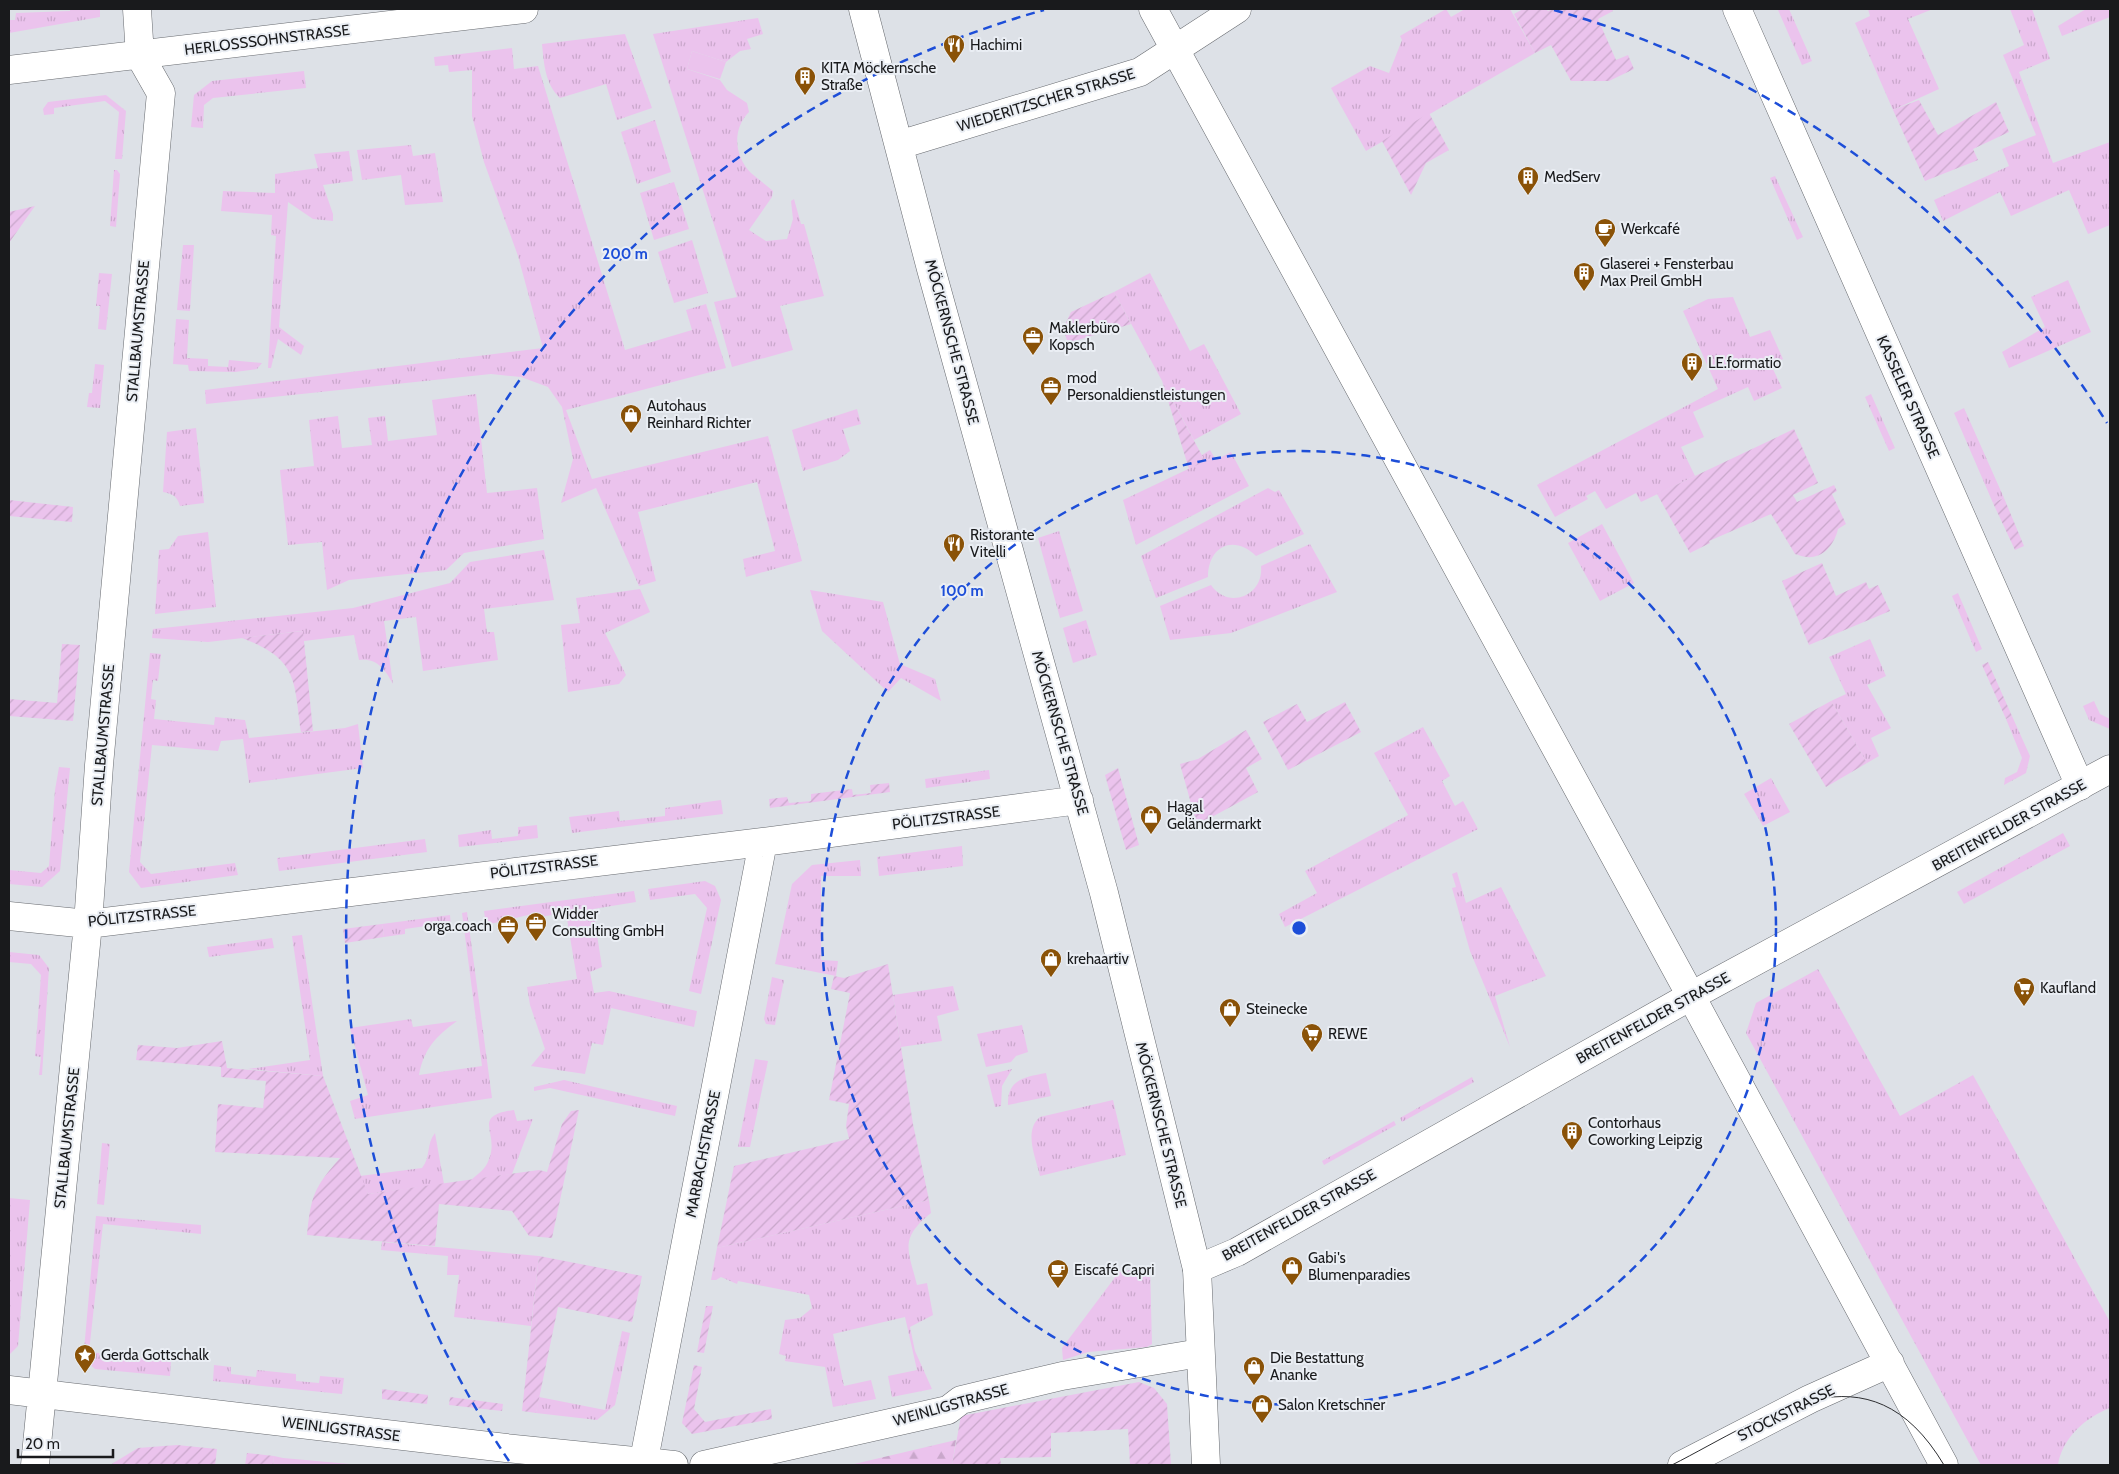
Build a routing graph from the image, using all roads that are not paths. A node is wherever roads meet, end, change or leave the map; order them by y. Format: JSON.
{"nodes":[{"id":1,"x":136,"y":9,"type":"edge"},
{"id":2,"x":524,"y":9,"type":"edge"},
{"id":3,"x":863,"y":9,"type":"edge"},
{"id":4,"x":1153,"y":9,"type":"edge"},
{"id":5,"x":1237,"y":9,"type":"edge"},
{"id":6,"x":1737,"y":9,"type":"edge"},
{"id":7,"x":1174,"y":49,"type":"junction"},
{"id":8,"x":140,"y":56,"type":"junction"},
{"id":9,"x":9,"y":70,"type":"edge"},
{"id":10,"x":899,"y":145,"type":"junction"},
{"id":11,"x":2110,"y":769,"type":"edge"},
{"id":12,"x":2080,"y":786,"type":"junction"},
{"id":13,"x":1079,"y":800,"type":"junction"},
{"id":14,"x":763,"y":842,"type":"junction"},
{"id":15,"x":9,"y":916,"type":"edge"},
{"id":16,"x":88,"y":924,"type":"junction"},
{"id":17,"x":1691,"y":996,"type":"junction"},
{"id":18,"x":1197,"y":1269,"type":"junction"},
{"id":19,"x":1200,"y":1353,"type":"junction"},
{"id":20,"x":1890,"y":1363,"type":"junction"},
{"id":21,"x":9,"y":1390,"type":"edge"},
{"id":22,"x":42,"y":1394,"type":"junction"},
{"id":23,"x":643,"y":1464,"type":"edge"},
{"id":24,"x":35,"y":1465,"type":"edge"},
{"id":25,"x":674,"y":1465,"type":"edge"},
{"id":26,"x":704,"y":1465,"type":"edge"},
{"id":27,"x":1206,"y":1465,"type":"edge"},
{"id":28,"x":1682,"y":1465,"type":"edge"},
{"id":29,"x":1944,"y":1465,"type":"edge"}],
"edges":[{"from":1,"to":8,"type":"street","name":"STALLBAUMSTRASSE"},
{"from":2,"to":8,"type":"street","name":"HERLOSSSOHNSTRASSE"},
{"from":3,"to":10,"type":"street","name":"MÖCKERNSCHE STRASSE"},
{"from":4,"to":7,"type":"street"},
{"from":5,"to":7,"type":"street","name":"WIEDERITZSCHER STRASSE"},
{"from":6,"to":12,"type":"street","name":"KASSELER STRASSE"},
{"from":7,"to":10,"type":"street","name":"WIEDERITZSCHER STRASSE"},
{"from":7,"to":17,"type":"street"},
{"from":8,"to":9,"type":"street","name":"HERLOSSSOHNSTRASSE"},
{"from":8,"to":16,"type":"street","name":"STALLBAUMSTRASSE"},
{"from":10,"to":13,"type":"street","name":"MÖCKERNSCHE STRASSE"},
{"from":11,"to":12,"type":"street","name":"BREITENFELDER STRASSE"},
{"from":12,"to":17,"type":"street","name":"BREITENFELDER STRASSE"},
{"from":13,"to":14,"type":"street","name":"PÖLITZSTRASSE"},
{"from":13,"to":18,"type":"street","name":"MÖCKERNSCHE STRASSE"},
{"from":14,"to":16,"type":"street","name":"PÖLITZSTRASSE"},
{"from":14,"to":23,"type":"street","name":"MARBACHSTRASSE"},
{"from":15,"to":16,"type":"street","name":"PÖLITZSTRASSE"},
{"from":16,"to":22,"type":"street","name":"STALLBAUMSTRASSE"},
{"from":17,"to":18,"type":"street","name":"BREITENFELDER STRASSE"},
{"from":17,"to":20,"type":"street"},
{"from":18,"to":19,"type":"street","name":"MÖCKERNSCHE STRASSE"},
{"from":19,"to":26,"type":"street","name":"WEINLIGSTRASSE"},
{"from":19,"to":27,"type":"street","name":"MÖCKERNSCHE STRASSE"},
{"from":20,"to":28,"type":"street","name":"STOCKSTRASSE"},
{"from":20,"to":29,"type":"street"},
{"from":21,"to":22,"type":"street","name":"WEINLIGSTRASSE"},
{"from":22,"to":23,"type":"street","name":"WEINLIGSTRASSE"},
{"from":22,"to":24,"type":"street","name":"STALLBAUMSTRASSE"},
{"from":23,"to":25,"type":"street","name":"WEINLIGSTRASSE"}]}
